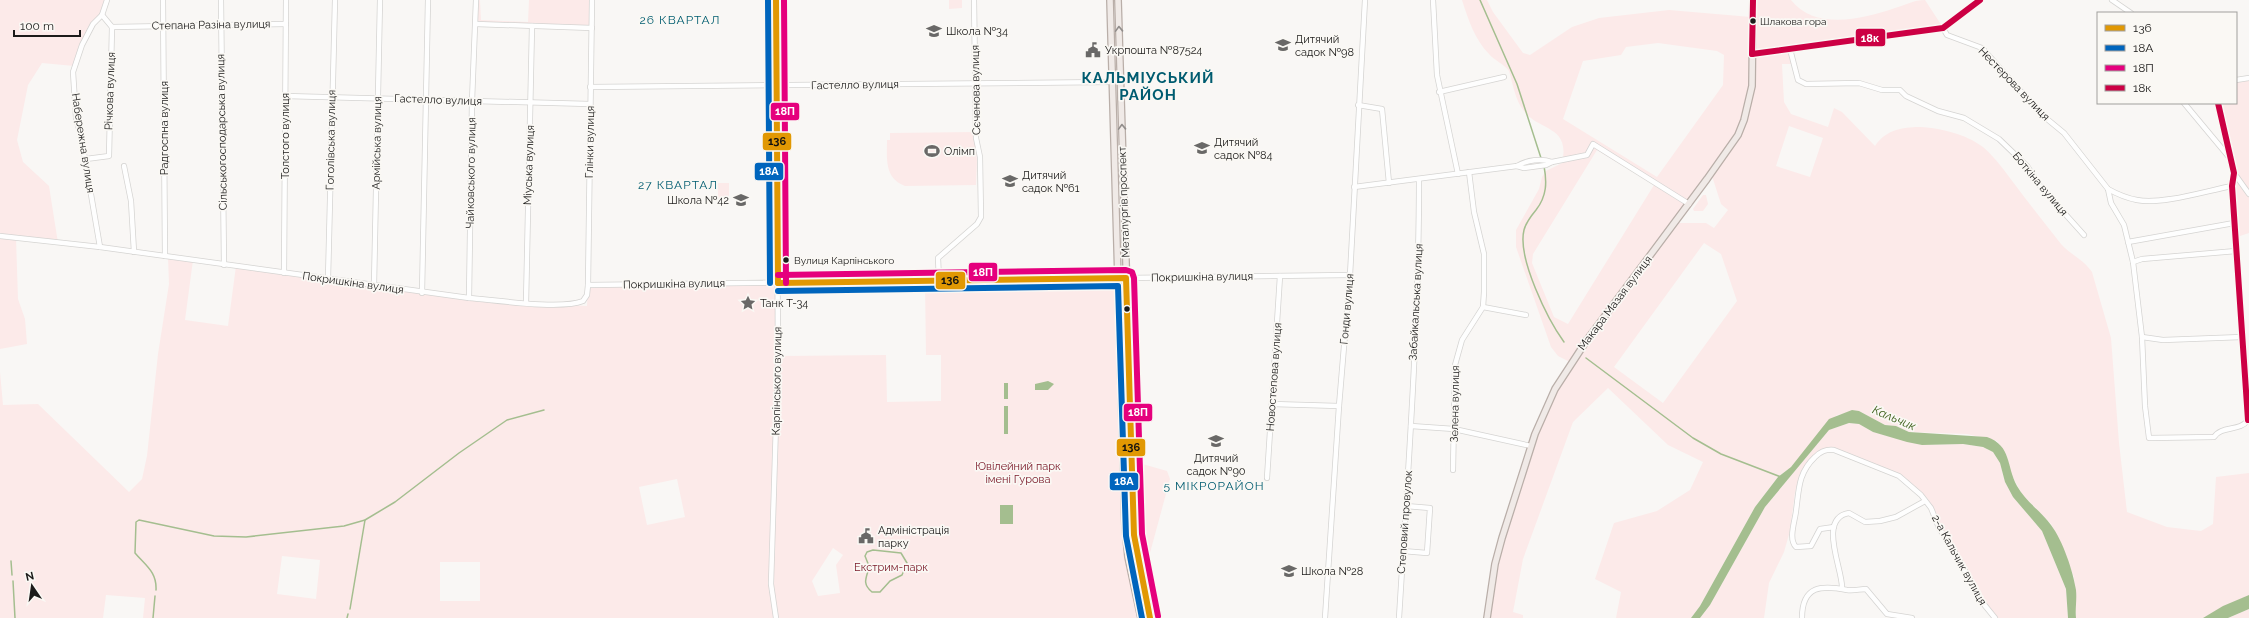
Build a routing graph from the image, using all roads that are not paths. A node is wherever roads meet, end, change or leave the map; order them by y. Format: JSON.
{"nodes":[{"id":1,"x":107,"y":0,"type":"edge"},
{"id":2,"x":163,"y":0,"type":"edge"},
{"id":3,"x":221,"y":0,"type":"edge"},
{"id":4,"x":286,"y":0,"type":"edge"},
{"id":5,"x":335,"y":0,"type":"edge"},
{"id":6,"x":380,"y":0,"type":"edge"},
{"id":7,"x":428,"y":0,"type":"edge"},
{"id":8,"x":476,"y":0,"type":"edge"},
{"id":9,"x":592,"y":0,"type":"edge"},
{"id":10,"x":776,"y":0,"type":"edge"},
{"id":11,"x":974,"y":0,"type":"edge"},
{"id":12,"x":1110,"y":0,"type":"edge"},
{"id":13,"x":1118,"y":0,"type":"edge"},
{"id":14,"x":1365,"y":0,"type":"edge"},
{"id":15,"x":1433,"y":0,"type":"edge"},
{"id":16,"x":1753,"y":0,"type":"edge"},
{"id":17,"x":1980,"y":0,"type":"edge"},
{"id":18,"x":2112,"y":0,"type":"edge"},
{"id":19,"x":2130,"y":12,"type":"edge"},
{"id":20,"x":102,"y":15,"type":"junction"},
{"id":21,"x":286,"y":24,"type":"junction"},
{"id":22,"x":476,"y":24,"type":"junction"},
{"id":23,"x":221,"y":25,"type":"junction"},
{"id":24,"x":163,"y":26,"type":"junction"},
{"id":25,"x":532,"y":26,"type":"junction"},
{"id":26,"x":112,"y":27,"type":"junction"},
{"id":27,"x":592,"y":28,"type":"junction"},
{"id":28,"x":1943,"y":28,"type":"junction"},
{"id":29,"x":1790,"y":49,"type":"junction"},
{"id":30,"x":1752,"y":54,"type":"junction"},
{"id":31,"x":1504,"y":77,"type":"dead end"},
{"id":32,"x":2249,"y":78,"type":"edge"},
{"id":33,"x":2237,"y":80,"type":"edge"},
{"id":34,"x":1112,"y":82,"type":"junction"},
{"id":35,"x":1121,"y":82,"type":"junction"},
{"id":36,"x":975,"y":84,"type":"junction"},
{"id":37,"x":776,"y":86,"type":"junction"},
{"id":38,"x":590,"y":87,"type":"junction"},
{"id":39,"x":1439,"y":92,"type":"junction"},
{"id":40,"x":285,"y":96,"type":"junction"},
{"id":41,"x":332,"y":97,"type":"junction"},
{"id":42,"x":378,"y":98,"type":"junction"},
{"id":43,"x":426,"y":100,"type":"junction"},
{"id":44,"x":472,"y":101,"type":"junction"},
{"id":45,"x":531,"y":103,"type":"junction"},
{"id":46,"x":590,"y":104,"type":"junction"},
{"id":47,"x":2185,"y":104,"type":"edge"},
{"id":48,"x":2218,"y":104,"type":"edge"},
{"id":49,"x":1358,"y":105,"type":"junction"},
{"id":50,"x":2230,"y":158,"type":"junction"},
{"id":51,"x":86,"y":159,"type":"junction"},
{"id":52,"x":1552,"y":162,"type":"junction"},
{"id":53,"x":124,"y":166,"type":"dead end"},
{"id":54,"x":1517,"y":166,"type":"junction"},
{"id":55,"x":1469,"y":172,"type":"junction"},
{"id":56,"x":1458,"y":174,"type":"junction"},
{"id":57,"x":2234,"y":174,"type":"junction"},
{"id":58,"x":1419,"y":179,"type":"junction"},
{"id":59,"x":1389,"y":183,"type":"junction"},
{"id":60,"x":2232,"y":186,"type":"junction"},
{"id":61,"x":1354,"y":187,"type":"junction"},
{"id":62,"x":2108,"y":188,"type":"junction"},
{"id":63,"x":2249,"y":194,"type":"edge"},
{"id":64,"x":1689,"y":204,"type":"junction"},
{"id":65,"x":2234,"y":223,"type":"junction"},
{"id":66,"x":2084,"y":235,"type":"dead end"},
{"id":67,"x":0,"y":236,"type":"edge"},
{"id":68,"x":2128,"y":242,"type":"junction"},
{"id":69,"x":100,"y":247,"type":"junction"},
{"id":70,"x":2236,"y":251,"type":"junction"},
{"id":71,"x":134,"y":252,"type":"junction"},
{"id":72,"x":165,"y":256,"type":"junction"},
{"id":73,"x":2133,"y":262,"type":"junction"},
{"id":74,"x":224,"y":265,"type":"junction"},
{"id":75,"x":284,"y":273,"type":"junction"},
{"id":76,"x":1350,"y":275,"type":"junction"},
{"id":77,"x":1280,"y":276,"type":"junction"},
{"id":78,"x":1118,"y":278,"type":"junction"},
{"id":79,"x":1126,"y":278,"type":"junction"},
{"id":80,"x":328,"y":279,"type":"junction"},
{"id":81,"x":939,"y":280,"type":"junction"},
{"id":82,"x":778,"y":283,"type":"junction"},
{"id":83,"x":374,"y":285,"type":"junction"},
{"id":84,"x":588,"y":285,"type":"junction"},
{"id":85,"x":422,"y":293,"type":"junction"},
{"id":86,"x":469,"y":298,"type":"junction"},
{"id":87,"x":526,"y":303,"type":"junction"},
{"id":88,"x":1482,"y":307,"type":"junction"},
{"id":89,"x":1526,"y":315,"type":"dead end"},
{"id":90,"x":2142,"y":337,"type":"junction"},
{"id":91,"x":2242,"y":337,"type":"junction"},
{"id":92,"x":1272,"y":404,"type":"junction"},
{"id":93,"x":1338,"y":406,"type":"junction"},
{"id":94,"x":1411,"y":426,"type":"junction"},
{"id":95,"x":1454,"y":429,"type":"junction"},
{"id":96,"x":1531,"y":446,"type":"junction"},
{"id":97,"x":1453,"y":470,"type":"dead end"},
{"id":98,"x":1267,"y":478,"type":"dead end"},
{"id":99,"x":1925,"y":500,"type":"junction"},
{"id":100,"x":1406,"y":506,"type":"junction"},
{"id":101,"x":1834,"y":527,"type":"junction"},
{"id":102,"x":1403,"y":551,"type":"junction"},
{"id":103,"x":1842,"y":588,"type":"junction"},
{"id":104,"x":776,"y":618,"type":"edge"},
{"id":105,"x":1141,"y":618,"type":"edge"},
{"id":106,"x":1150,"y":618,"type":"edge"},
{"id":107,"x":1326,"y":618,"type":"edge"},
{"id":108,"x":1399,"y":618,"type":"edge"},
{"id":109,"x":1487,"y":618,"type":"edge"},
{"id":110,"x":1802,"y":618,"type":"edge"},
{"id":111,"x":1912,"y":618,"type":"edge"},
{"id":112,"x":1995,"y":618,"type":"edge"}],
"edges":[{"from":1,"to":20,"type":"street","name":"Набережна вулиця"},
{"from":2,"to":24,"type":"street","name":"Радгоспна вулиця"},
{"from":3,"to":23,"type":"street","name":"Сільськогосподарська вулиця"},
{"from":4,"to":21,"type":"street","name":"Толстого вулиця"},
{"from":5,"to":41,"type":"street","name":"Гоголівська вулиця"},
{"from":6,"to":42,"type":"street","name":"Армійська вулиця"},
{"from":7,"to":43,"type":"street"},
{"from":8,"to":22,"type":"street","name":"Чайковського вулиця"},
{"from":9,"to":27,"type":"street","name":"Глінки вулиця"},
{"from":10,"to":37,"type":"street","name":"Карпінського вулиця"},
{"from":11,"to":36,"type":"street","name":"Сєченова вулиця"},
{"from":12,"to":34,"type":"main road","name":"Металургів проспект"},
{"from":35,"to":13,"type":"main road","name":"Металургів проспект","one_way":true},
{"from":14,"to":49,"type":"street","name":"Гонди вулиця"},
{"from":15,"to":39,"type":"street"},
{"from":16,"to":30,"type":"main road","name":"Макара Мазая вулиця"},
{"from":17,"to":28,"type":"street"},
{"from":18,"to":19,"type":"street"},
{"from":20,"to":26,"type":"street"},
{"from":20,"to":51,"type":"street","name":"Набережна вулиця"},
{"from":21,"to":23,"type":"street","name":"Степана Разіна вулиця"},
{"from":21,"to":40,"type":"street","name":"Толстого вулиця"},
{"from":22,"to":25,"type":"street"},
{"from":22,"to":44,"type":"street","name":"Чайковського вулиця"},
{"from":23,"to":24,"type":"street","name":"Степана Разіна вулиця"},
{"from":23,"to":74,"type":"street","name":"Сільськогосподарська вулиця"},
{"from":24,"to":26,"type":"street","name":"Степана Разіна вулиця"},
{"from":24,"to":72,"type":"street","name":"Радгоспна вулиця"},
{"from":25,"to":27,"type":"street"},
{"from":25,"to":45,"type":"street","name":"Міуська вулиця"},
{"from":26,"to":51,"type":"street","name":"Річкова вулиця"},
{"from":27,"to":38,"type":"street","name":"Глінки вулиця"},
{"from":28,"to":29,"type":"street"},
{"from":28,"to":62,"type":"street","name":"Нестерова вулиця"},
{"from":29,"to":30,"type":"street"},
{"from":29,"to":66,"type":"street","name":"Боткіна вулиця"},
{"from":30,"to":64,"type":"main road","name":"Макара Мазая вулиця"},
{"from":31,"to":39,"type":"street"},
{"from":32,"to":33,"type":"street"},
{"from":34,"to":35,"type":"main road","name":"Гастелло вулиця"},
{"from":34,"to":36,"type":"street","name":"Гастелло вулиця"},
{"from":34,"to":78,"type":"main road","name":"Металургів проспект"},
{"from":79,"to":35,"type":"main road","name":"Металургів проспект","one_way":true},
{"from":36,"to":37,"type":"street","name":"Гастелло вулиця"},
{"from":36,"to":81,"type":"street","name":"Сєченова вулиця"},
{"from":37,"to":38,"type":"street","name":"Гастелло вулиця"},
{"from":37,"to":82,"type":"street","name":"Карпінського вулиця"},
{"from":38,"to":46,"type":"street","name":"Глінки вулиця"},
{"from":39,"to":56,"type":"street"},
{"from":40,"to":41,"type":"street","name":"Гастелло вулиця"},
{"from":40,"to":75,"type":"street","name":"Толстого вулиця"},
{"from":41,"to":42,"type":"street","name":"Гастелло вулиця"},
{"from":41,"to":80,"type":"street","name":"Гоголівська вулиця"},
{"from":42,"to":43,"type":"street","name":"Гастелло вулиця"},
{"from":42,"to":83,"type":"street","name":"Армійська вулиця"},
{"from":43,"to":44,"type":"street","name":"Гастелло вулиця"},
{"from":43,"to":85,"type":"street"},
{"from":44,"to":45,"type":"street","name":"Гастелло вулиця"},
{"from":44,"to":86,"type":"street","name":"Чайковського вулиця"},
{"from":45,"to":46,"type":"street","name":"Гастелло вулиця"},
{"from":45,"to":87,"type":"street","name":"Міуська вулиця"},
{"from":46,"to":84,"type":"street","name":"Глінки вулиця"},
{"from":47,"to":50,"type":"street"},
{"from":48,"to":50,"type":"street"},
{"from":49,"to":59,"type":"street"},
{"from":49,"to":61,"type":"street","name":"Гонди вулиця"},
{"from":50,"to":57,"type":"street"},
{"from":51,"to":69,"type":"street","name":"Набережна вулиця"},
{"from":52,"to":54,"type":"street"},
{"from":52,"to":54,"type":"street"},
{"from":52,"to":64,"type":"street"},
{"from":53,"to":71,"type":"street"},
{"from":54,"to":55,"type":"street"},
{"from":55,"to":56,"type":"street"},
{"from":55,"to":88,"type":"street"},
{"from":56,"to":58,"type":"street"},
{"from":57,"to":60,"type":"street"},
{"from":57,"to":63,"type":"street"},
{"from":58,"to":59,"type":"street"},
{"from":58,"to":94,"type":"street","name":"Забайкальська вулиця"},
{"from":59,"to":61,"type":"street"},
{"from":60,"to":62,"type":"street"},
{"from":60,"to":65,"type":"street"},
{"from":61,"to":76,"type":"street","name":"Гонди вулиця"},
{"from":62,"to":68,"type":"street"},
{"from":64,"to":96,"type":"main road","name":"Макара Мазая вулиця"},
{"from":65,"to":68,"type":"street"},
{"from":65,"to":70,"type":"street"},
{"from":67,"to":69,"type":"street","name":"Покришкіна вулиця"},
{"from":68,"to":73,"type":"street"},
{"from":69,"to":71,"type":"street","name":"Покришкіна вулиця"},
{"from":70,"to":73,"type":"street"},
{"from":70,"to":91,"type":"street"},
{"from":71,"to":72,"type":"street","name":"Покришкіна вулиця"},
{"from":72,"to":74,"type":"street","name":"Покришкіна вулиця"},
{"from":73,"to":90,"type":"street"},
{"from":74,"to":75,"type":"street","name":"Покришкіна вулиця"},
{"from":75,"to":80,"type":"street","name":"Покришкіна вулиця"},
{"from":76,"to":77,"type":"street","name":"Покришкіна вулиця"},
{"from":76,"to":93,"type":"street","name":"Гонди вулиця"},
{"from":77,"to":79,"type":"street","name":"Покришкіна вулиця"},
{"from":77,"to":92,"type":"street","name":"Новостепова вулиця"},
{"from":78,"to":79,"type":"main road","name":"Покришкіна вулиця"},
{"from":78,"to":81,"type":"street","name":"Покришкіна вулиця"},
{"from":78,"to":105,"type":"main road","name":"Металургів проспект"},
{"from":79,"to":106,"type":"main road","name":"Металургів проспект"},
{"from":80,"to":83,"type":"street","name":"Покришкіна вулиця"},
{"from":81,"to":82,"type":"street","name":"Покришкіна вулиця"},
{"from":82,"to":84,"type":"street","name":"Покришкіна вулиця"},
{"from":82,"to":104,"type":"street","name":"Карпінського вулиця"},
{"from":83,"to":85,"type":"street","name":"Покришкіна вулиця"},
{"from":84,"to":87,"type":"street","name":"Покришкіна вулиця"},
{"from":85,"to":86,"type":"street","name":"Покришкіна вулиця"},
{"from":86,"to":87,"type":"street","name":"Покришкіна вулиця"},
{"from":88,"to":89,"type":"street"},
{"from":88,"to":95,"type":"street","name":"Зелена вулиця"},
{"from":90,"to":91,"type":"street"},
{"from":90,"to":91,"type":"street"},
{"from":92,"to":93,"type":"street"},
{"from":92,"to":98,"type":"street","name":"Новостепова вулиця"},
{"from":93,"to":107,"type":"street","name":"Гонди вулиця"},
{"from":94,"to":95,"type":"street"},
{"from":94,"to":100,"type":"street","name":"Степовий провулок"},
{"from":95,"to":96,"type":"street"},
{"from":95,"to":97,"type":"street","name":"Зелена вулиця"},
{"from":96,"to":109,"type":"main road","name":"Макара Мазая вулиця"},
{"from":99,"to":101,"type":"street","name":"2-а Кальчик вулиця"},
{"from":99,"to":101,"type":"street","name":"2-а Кальчик вулиця"},
{"from":99,"to":112,"type":"street","name":"2-а Кальчик вулиця"},
{"from":100,"to":102,"type":"street","name":"Степовий провулок"},
{"from":100,"to":102,"type":"street"},
{"from":101,"to":103,"type":"street"},
{"from":102,"to":108,"type":"street","name":"Степовий провулок"},
{"from":103,"to":110,"type":"street"},
{"from":103,"to":111,"type":"street"}]}
